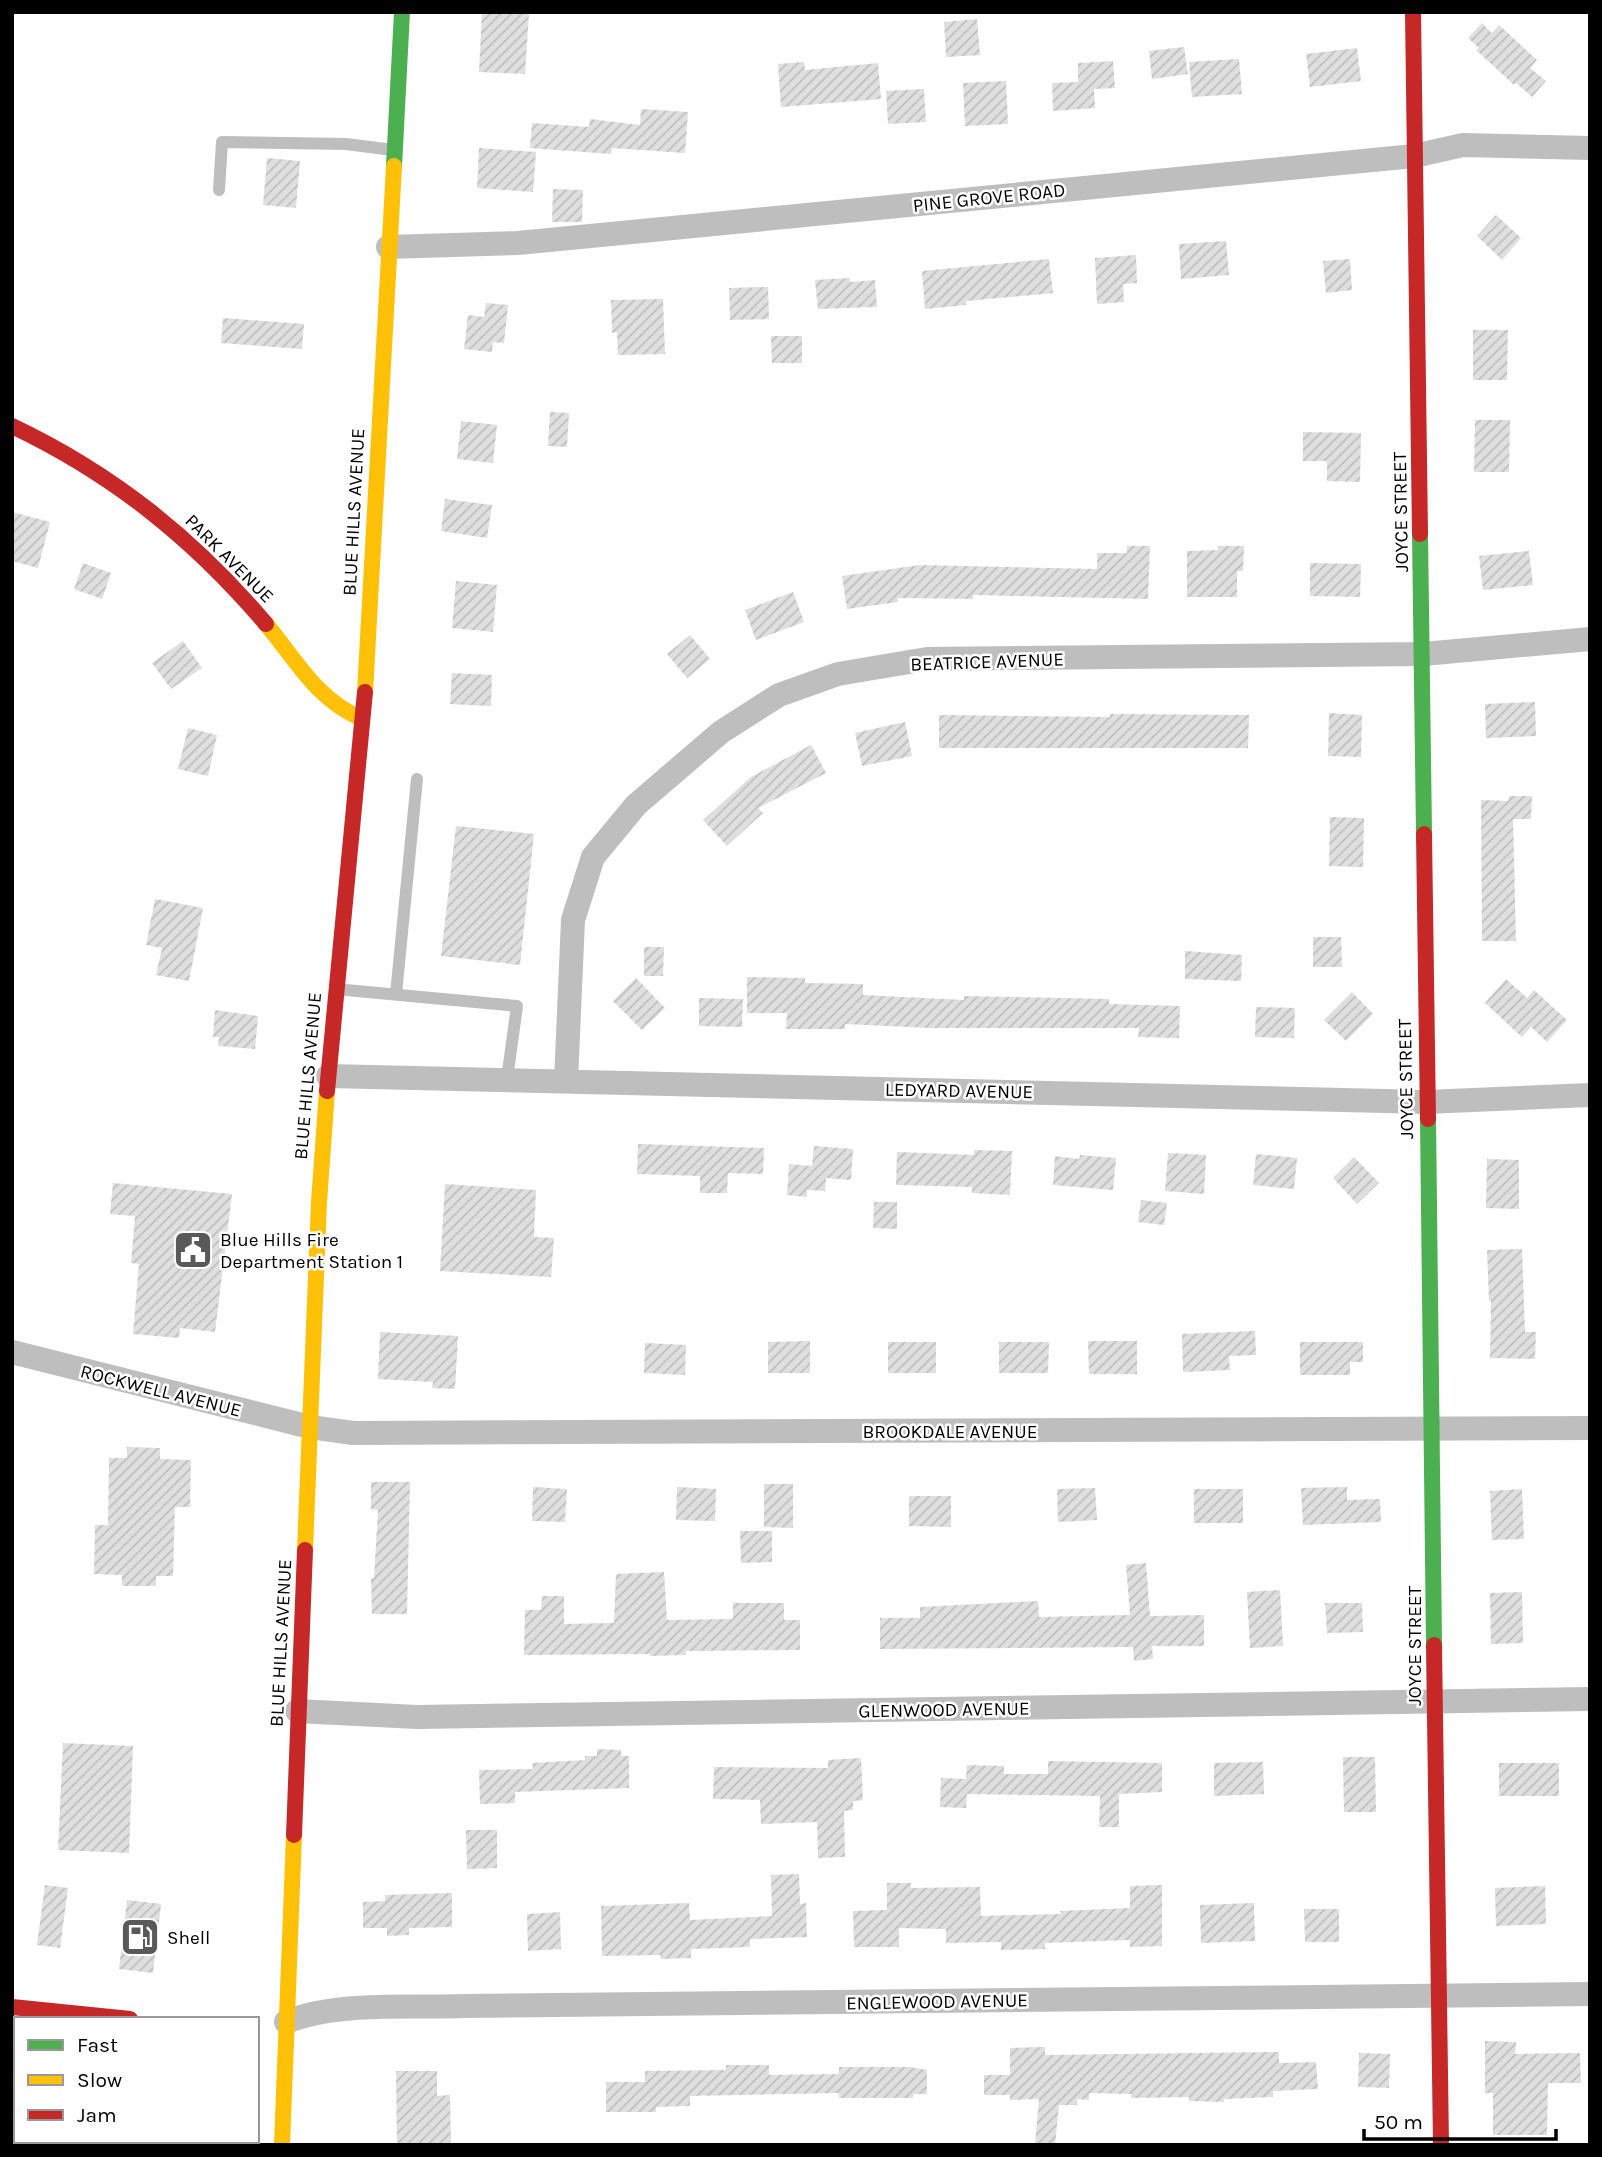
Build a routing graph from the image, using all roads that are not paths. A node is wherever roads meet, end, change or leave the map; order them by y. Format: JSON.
{"nodes":[{"id":1,"x":402,"y":12,"type":"edge"},
{"id":2,"x":1413,"y":12,"type":"edge"},
{"id":3,"x":1590,"y":148,"type":"edge"},
{"id":4,"x":394,"y":150,"type":"junction"},
{"id":5,"x":1414,"y":156,"type":"junction"},
{"id":6,"x":219,"y":190,"type":"dead end"},
{"id":7,"x":388,"y":247,"type":"junction"},
{"id":8,"x":12,"y":426,"type":"edge"},
{"id":9,"x":1590,"y":639,"type":"edge"},
{"id":10,"x":1423,"y":654,"type":"junction"},
{"id":11,"x":362,"y":719,"type":"junction"},
{"id":12,"x":417,"y":779,"type":"dead end"},
{"id":13,"x":335,"y":989,"type":"junction"},
{"id":14,"x":396,"y":994,"type":"junction"},
{"id":15,"x":328,"y":1076,"type":"junction"},
{"id":16,"x":507,"y":1079,"type":"junction"},
{"id":17,"x":566,"y":1081,"type":"junction"},
{"id":18,"x":1590,"y":1096,"type":"edge"},
{"id":19,"x":1426,"y":1102,"type":"junction"},
{"id":20,"x":12,"y":1352,"type":"edge"},
{"id":21,"x":310,"y":1427,"type":"junction"},
{"id":22,"x":1590,"y":1429,"type":"edge"},
{"id":23,"x":1433,"y":1430,"type":"junction"},
{"id":24,"x":1590,"y":1699,"type":"edge"},
{"id":25,"x":1435,"y":1702,"type":"junction"},
{"id":26,"x":297,"y":1712,"type":"junction"},
{"id":27,"x":1590,"y":1994,"type":"edge"},
{"id":28,"x":1439,"y":1995,"type":"junction"},
{"id":29,"x":12,"y":2007,"type":"edge"},
{"id":30,"x":110,"y":2017,"type":"edge"},
{"id":31,"x":276,"y":2025,"type":"junction"},
{"id":32,"x":282,"y":2145,"type":"edge"},
{"id":33,"x":1441,"y":2145,"type":"edge"}],
"edges":[{"from":1,"to":4,"type":"street","name":"BLUE HILLS AVENUE"},
{"from":2,"to":5,"type":"street","name":"JOYCE STREET"},
{"from":3,"to":5,"type":"street","name":"PINE GROVE ROAD"},
{"from":4,"to":6,"type":"lane"},
{"from":4,"to":7,"type":"street","name":"BLUE HILLS AVENUE"},
{"from":5,"to":7,"type":"street","name":"PINE GROVE ROAD"},
{"from":5,"to":10,"type":"street","name":"JOYCE STREET"},
{"from":7,"to":11,"type":"street","name":"BLUE HILLS AVENUE"},
{"from":8,"to":11,"type":"street","name":"PARK AVENUE"},
{"from":9,"to":10,"type":"street","name":"BEATRICE AVENUE"},
{"from":10,"to":17,"type":"street","name":"BEATRICE AVENUE"},
{"from":10,"to":19,"type":"street","name":"JOYCE STREET"},
{"from":11,"to":13,"type":"street","name":"BLUE HILLS AVENUE"},
{"from":12,"to":14,"type":"lane"},
{"from":13,"to":14,"type":"lane"},
{"from":13,"to":15,"type":"street","name":"BLUE HILLS AVENUE"},
{"from":14,"to":16,"type":"lane"},
{"from":15,"to":16,"type":"street","name":"LEDYARD AVENUE"},
{"from":15,"to":21,"type":"street","name":"BLUE HILLS AVENUE"},
{"from":16,"to":17,"type":"street","name":"LEDYARD AVENUE"},
{"from":17,"to":19,"type":"street","name":"LEDYARD AVENUE"},
{"from":18,"to":19,"type":"street","name":"LEDYARD AVENUE"},
{"from":19,"to":23,"type":"street","name":"JOYCE STREET"},
{"from":20,"to":21,"type":"street","name":"ROCKWELL AVENUE"},
{"from":21,"to":23,"type":"street","name":"BROOKDALE AVENUE"},
{"from":21,"to":26,"type":"street","name":"BLUE HILLS AVENUE"},
{"from":22,"to":23,"type":"street","name":"BROOKDALE AVENUE"},
{"from":23,"to":25,"type":"street","name":"JOYCE STREET"},
{"from":24,"to":25,"type":"street","name":"GLENWOOD AVENUE"},
{"from":25,"to":26,"type":"street","name":"GLENWOOD AVENUE"},
{"from":25,"to":28,"type":"street","name":"JOYCE STREET"},
{"from":26,"to":31,"type":"street","name":"BLUE HILLS AVENUE"},
{"from":27,"to":28,"type":"street","name":"ENGLEWOOD AVENUE"},
{"from":28,"to":31,"type":"street","name":"ENGLEWOOD AVENUE"},
{"from":28,"to":33,"type":"street","name":"JOYCE STREET"},
{"from":29,"to":30,"type":"street"},
{"from":31,"to":32,"type":"street","name":"BLUE HILLS AVENUE"}]}
